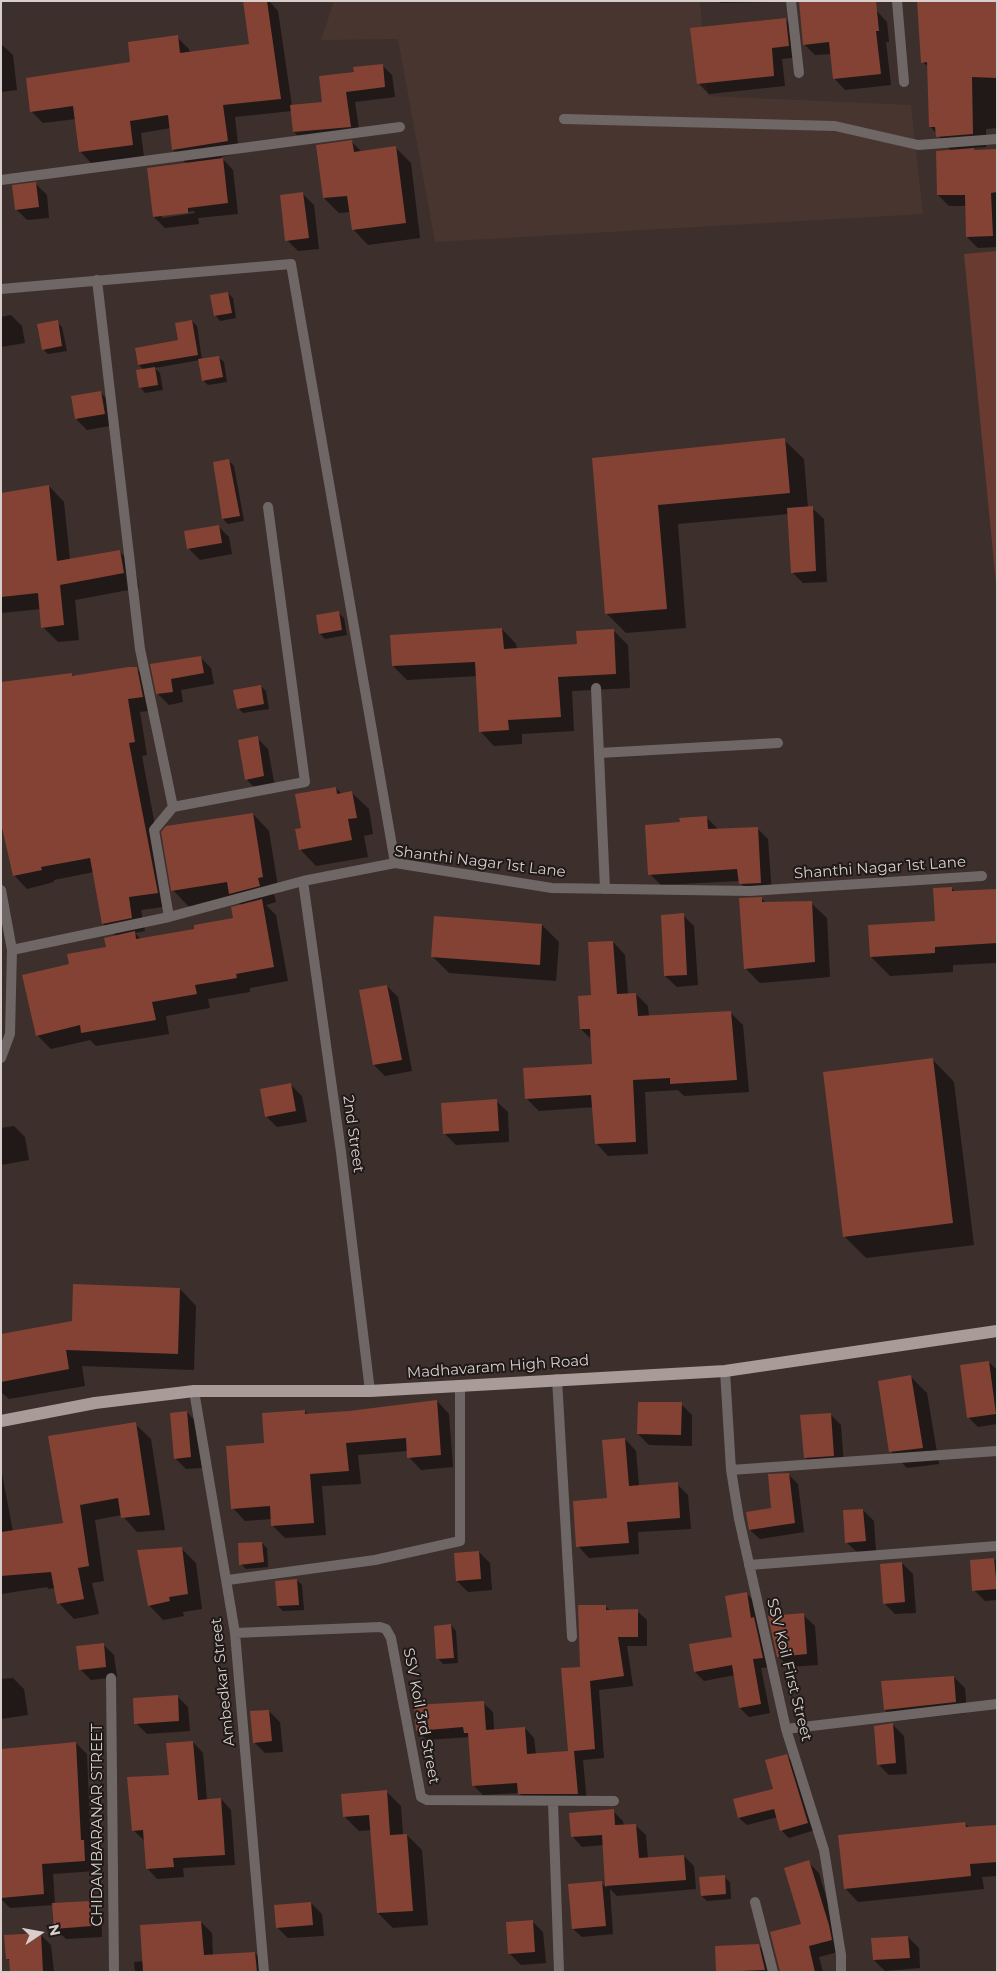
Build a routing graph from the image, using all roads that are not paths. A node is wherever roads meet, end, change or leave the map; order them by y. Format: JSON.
{"nodes":[{"id":1,"x":791,"y":1,"type":"edge"},
{"id":2,"x":897,"y":1,"type":"edge"},
{"id":3,"x":799,"y":73,"type":"dead end"},
{"id":4,"x":904,"y":82,"type":"dead end"},
{"id":5,"x":564,"y":120,"type":"dead end"},
{"id":6,"x":400,"y":127,"type":"dead end"},
{"id":7,"x":997,"y":139,"type":"edge"},
{"id":8,"x":1,"y":180,"type":"edge"},
{"id":9,"x":97,"y":280,"type":"junction"},
{"id":10,"x":1,"y":289,"type":"edge"},
{"id":11,"x":268,"y":507,"type":"dead end"},
{"id":12,"x":596,"y":688,"type":"dead end"},
{"id":13,"x":778,"y":743,"type":"dead end"},
{"id":14,"x":599,"y":753,"type":"junction"},
{"id":15,"x":173,"y":807,"type":"junction"},
{"id":16,"x":395,"y":863,"type":"junction"},
{"id":17,"x":982,"y":876,"type":"dead end"},
{"id":18,"x":303,"y":881,"type":"junction"},
{"id":19,"x":605,"y":888,"type":"junction"},
{"id":20,"x":1,"y":890,"type":"edge"},
{"id":21,"x":169,"y":917,"type":"junction"},
{"id":22,"x":12,"y":950,"type":"junction"},
{"id":23,"x":6,"y":1024,"type":"edge"},
{"id":24,"x":1,"y":1058,"type":"edge"},
{"id":25,"x":997,"y":1331,"type":"edge"},
{"id":26,"x":725,"y":1371,"type":"junction"},
{"id":27,"x":556,"y":1379,"type":"junction"},
{"id":28,"x":460,"y":1386,"type":"junction"},
{"id":29,"x":194,"y":1391,"type":"junction"},
{"id":30,"x":370,"y":1391,"type":"junction"},
{"id":31,"x":1,"y":1420,"type":"edge"},
{"id":32,"x":997,"y":1451,"type":"edge"},
{"id":33,"x":731,"y":1470,"type":"junction"},
{"id":34,"x":997,"y":1546,"type":"edge"},
{"id":35,"x":749,"y":1565,"type":"junction"},
{"id":36,"x":228,"y":1580,"type":"junction"},
{"id":37,"x":236,"y":1633,"type":"junction"},
{"id":38,"x":572,"y":1637,"type":"dead end"},
{"id":39,"x":111,"y":1678,"type":"dead end"},
{"id":40,"x":997,"y":1704,"type":"edge"},
{"id":41,"x":786,"y":1729,"type":"junction"},
{"id":42,"x":614,"y":1801,"type":"dead end"},
{"id":43,"x":553,"y":1802,"type":"junction"},
{"id":44,"x":755,"y":1902,"type":"dead end"},
{"id":45,"x":114,"y":1972,"type":"edge"},
{"id":46,"x":264,"y":1972,"type":"edge"},
{"id":47,"x":559,"y":1972,"type":"edge"},
{"id":48,"x":773,"y":1972,"type":"edge"},
{"id":49,"x":841,"y":1972,"type":"edge"}],
"edges":[{"from":1,"to":3,"type":"street"},
{"from":2,"to":4,"type":"street"},
{"from":5,"to":7,"type":"street"},
{"from":6,"to":8,"type":"street"},
{"from":9,"to":10,"type":"street"},
{"from":9,"to":15,"type":"street"},
{"from":9,"to":16,"type":"street"},
{"from":11,"to":15,"type":"street"},
{"from":12,"to":14,"type":"street"},
{"from":13,"to":14,"type":"street"},
{"from":14,"to":19,"type":"street"},
{"from":15,"to":21,"type":"street"},
{"from":16,"to":18,"type":"street","name":"Shanthi Nagar 1st Lane"},
{"from":16,"to":19,"type":"street","name":"Shanthi Nagar 1st Lane"},
{"from":17,"to":19,"type":"street","name":"Shanthi Nagar 1st Lane"},
{"from":18,"to":21,"type":"street","name":"Shanthi Nagar 1st Lane"},
{"from":18,"to":30,"type":"street","name":"2nd Street"},
{"from":20,"to":22,"type":"street"},
{"from":21,"to":22,"type":"street","name":"Shanthi Nagar 1st Lane"},
{"from":22,"to":23,"type":"street"},
{"from":23,"to":24,"type":"street"},
{"from":25,"to":26,"type":"main road","name":"Madhavaram High Road"},
{"from":26,"to":27,"type":"main road","name":"Madhavaram High Road"},
{"from":26,"to":33,"type":"street","name":"SSV Koil First Street"},
{"from":27,"to":28,"type":"main road","name":"Madhavaram High Road"},
{"from":27,"to":38,"type":"street"},
{"from":28,"to":30,"type":"main road","name":"Madhavaram High Road"},
{"from":28,"to":36,"type":"street"},
{"from":29,"to":30,"type":"main road","name":"Madhavaram High Road"},
{"from":29,"to":31,"type":"main road","name":"Madhavaram High Road"},
{"from":29,"to":36,"type":"street","name":"Ambedkar Street"},
{"from":32,"to":33,"type":"street"},
{"from":33,"to":35,"type":"street","name":"SSV Koil First Street"},
{"from":34,"to":35,"type":"street"},
{"from":35,"to":41,"type":"street","name":"SSV Koil First Street"},
{"from":36,"to":37,"type":"street","name":"Ambedkar Street"},
{"from":37,"to":43,"type":"street","name":"SSV Koil 3rd Street"},
{"from":37,"to":46,"type":"street","name":"Ambedkar Street"},
{"from":39,"to":45,"type":"street","name":"CHIDAMBARANAR STREET"},
{"from":40,"to":41,"type":"street"},
{"from":41,"to":49,"type":"street","name":"SSV Koil First Street"},
{"from":42,"to":43,"type":"street","name":"SSV Koil 3rd Street"},
{"from":43,"to":47,"type":"street"},
{"from":44,"to":48,"type":"street"}]}
